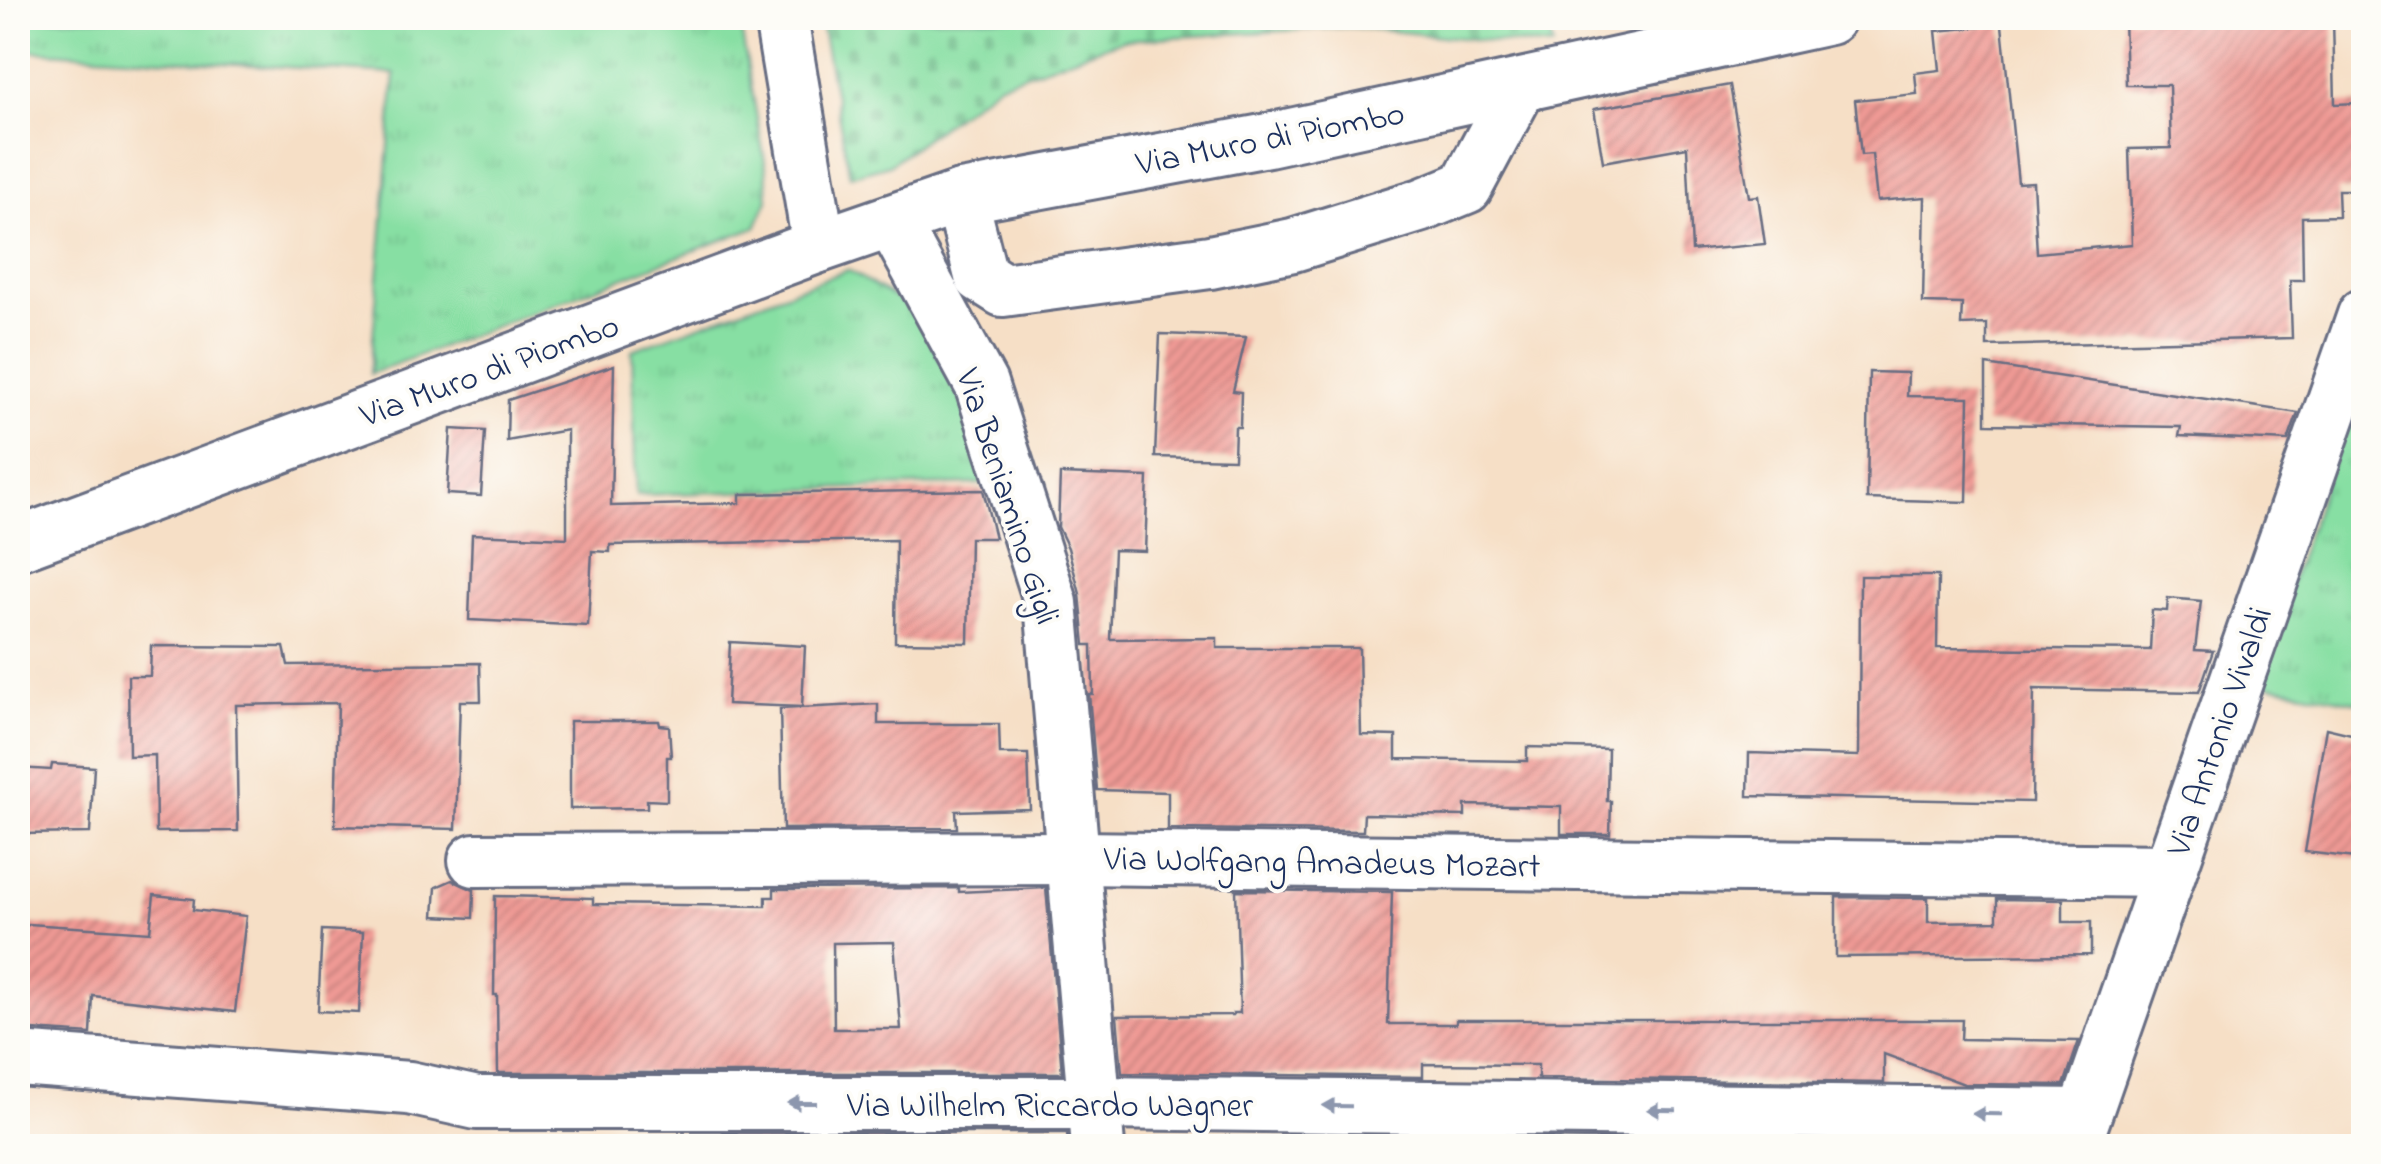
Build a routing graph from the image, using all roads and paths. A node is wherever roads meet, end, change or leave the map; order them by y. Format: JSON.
{"nodes":[{"id":1,"x":781,"y":18,"type":"edge"},
{"id":2,"x":1829,"y":18,"type":"edge"},
{"id":3,"x":1520,"y":86,"type":"junction"},
{"id":4,"x":961,"y":197,"type":"junction"},
{"id":5,"x":892,"y":222,"type":"junction"},
{"id":6,"x":819,"y":246,"type":"junction"},
{"id":7,"x":2364,"y":315,"type":"edge"},
{"id":8,"x":18,"y":544,"type":"edge"},
{"id":9,"x":1075,"y":858,"type":"junction"},
{"id":10,"x":476,"y":860,"type":"dead end"},
{"id":11,"x":2169,"y":872,"type":"junction"},
{"id":12,"x":18,"y":1058,"type":"edge"},
{"id":13,"x":1097,"y":1124,"type":"edge"},
{"id":14,"x":2079,"y":1131,"type":"edge"}],
"edges":[{"from":1,"to":6,"type":"street"},
{"from":2,"to":3,"type":"street","name":"Via Muro di Piombo"},
{"from":3,"to":4,"type":"street","name":"Via Muro di Piombo"},
{"from":3,"to":4,"type":"street"},
{"from":4,"to":5,"type":"street","name":"Via Muro di Piombo"},
{"from":5,"to":6,"type":"street","name":"Via Muro di Piombo"},
{"from":5,"to":9,"type":"street","name":"Via Beniamino Gigli"},
{"from":6,"to":8,"type":"street","name":"Via Muro di Piombo"},
{"from":7,"to":11,"type":"street","name":"Via Antonio Vivaldi"},
{"from":9,"to":10,"type":"street","name":"Via Wolfgang Amadeus Mozart"},
{"from":9,"to":11,"type":"street","name":"Via Wolfgang Amadeus Mozart"},
{"from":9,"to":13,"type":"street","name":"Via Beniamino Gigli"},
{"from":11,"to":14,"type":"street","name":"Via Antonio Vivaldi"},
{"from":13,"to":12,"type":"street","name":"Via Wilhelm Riccardo Wagner","one_way":true},
{"from":14,"to":13,"type":"street","name":"Via Wilhelm Riccardo Wagner","one_way":true}]}
